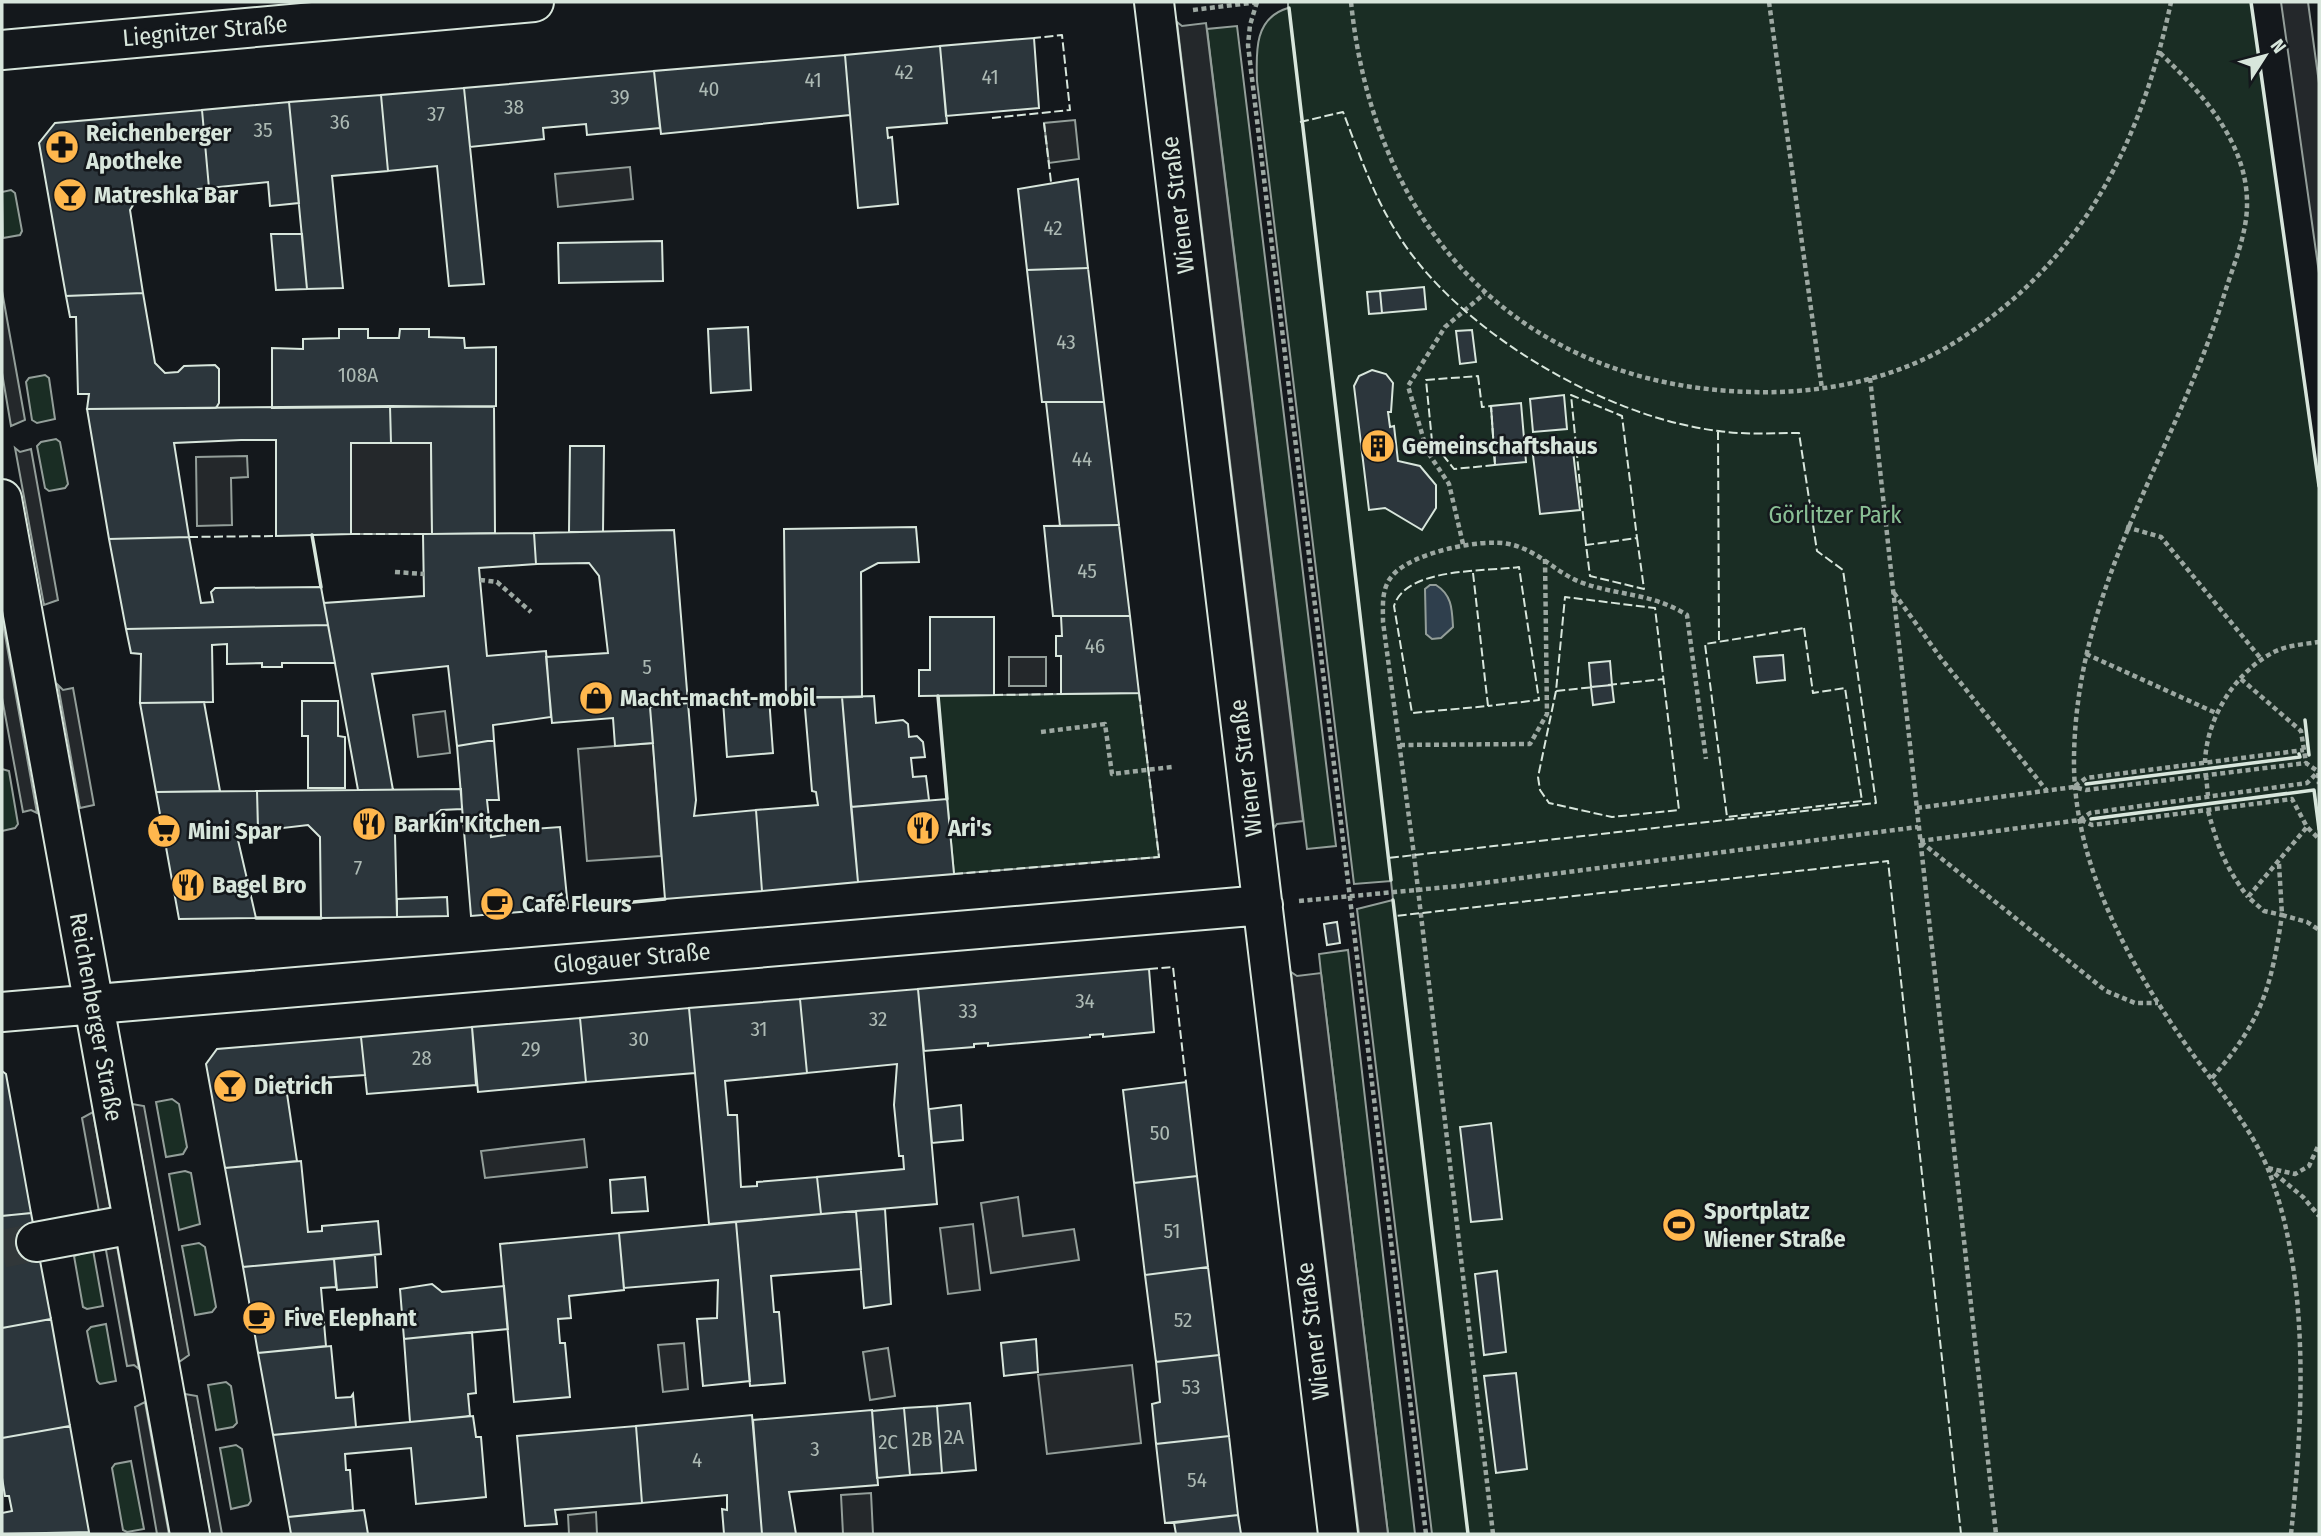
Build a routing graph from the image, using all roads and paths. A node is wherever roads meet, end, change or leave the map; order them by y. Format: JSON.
{"nodes":[{"id":1,"x":534,"y":2,"type":"edge"},
{"id":2,"x":1257,"y":2,"type":"edge"},
{"id":3,"x":1351,"y":2,"type":"edge"},
{"id":4,"x":1769,"y":2,"type":"edge"},
{"id":5,"x":2171,"y":2,"type":"edge"},
{"id":6,"x":1155,"y":8,"type":"edge"},
{"id":7,"x":2,"y":50,"type":"edge"},
{"id":8,"x":2160,"y":53,"type":"junction"},
{"id":9,"x":1484,"y":294,"type":"junction"},
{"id":10,"x":1870,"y":378,"type":"junction"},
{"id":11,"x":1822,"y":390,"type":"junction"},
{"id":12,"x":2,"y":499,"type":"edge"},
{"id":13,"x":2126,"y":527,"type":"junction"},
{"id":14,"x":1463,"y":544,"type":"junction"},
{"id":15,"x":1545,"y":558,"type":"junction"},
{"id":16,"x":395,"y":572,"type":"dead end"},
{"id":17,"x":424,"y":574,"type":"dead end"},
{"id":18,"x":480,"y":580,"type":"dead end"},
{"id":19,"x":1893,"y":592,"type":"junction"},
{"id":20,"x":531,"y":611,"type":"dead end"},
{"id":21,"x":2319,"y":642,"type":"edge"},
{"id":22,"x":2086,"y":653,"type":"junction"},
{"id":23,"x":2262,"y":660,"type":"junction"},
{"id":24,"x":2241,"y":679,"type":"junction"},
{"id":25,"x":2216,"y":713,"type":"junction"},
{"id":26,"x":1041,"y":732,"type":"dead end"},
{"id":27,"x":1400,"y":746,"type":"junction"},
{"id":28,"x":2304,"y":750,"type":"junction"},
{"id":29,"x":1706,"y":758,"type":"dead end"},
{"id":30,"x":2204,"y":763,"type":"junction"},
{"id":31,"x":2306,"y":763,"type":"junction"},
{"id":32,"x":1172,"y":768,"type":"dead end"},
{"id":33,"x":2319,"y":772,"type":"edge"},
{"id":34,"x":2206,"y":775,"type":"junction"},
{"id":35,"x":2319,"y":784,"type":"edge"},
{"id":36,"x":2074,"y":787,"type":"junction"},
{"id":37,"x":2046,"y":791,"type":"junction"},
{"id":38,"x":2208,"y":796,"type":"junction"},
{"id":39,"x":1917,"y":808,"type":"junction"},
{"id":40,"x":2208,"y":810,"type":"junction"},
{"id":41,"x":2080,"y":820,"type":"junction"},
{"id":42,"x":1919,"y":827,"type":"junction"},
{"id":43,"x":2306,"y":827,"type":"junction"},
{"id":44,"x":2319,"y":839,"type":"edge"},
{"id":45,"x":1920,"y":841,"type":"junction"},
{"id":46,"x":2279,"y":863,"type":"junction"},
{"id":47,"x":1418,"y":890,"type":"junction"},
{"id":48,"x":1349,"y":897,"type":"junction"},
{"id":49,"x":2248,"y":897,"type":"junction"},
{"id":50,"x":1263,"y":905,"type":"junction"},
{"id":51,"x":2282,"y":915,"type":"junction"},
{"id":52,"x":2319,"y":930,"type":"edge"},
{"id":53,"x":2159,"y":1003,"type":"junction"},
{"id":54,"x":92,"y":1004,"type":"junction"},
{"id":55,"x":2,"y":1012,"type":"edge"},
{"id":56,"x":2212,"y":1078,"type":"junction"},
{"id":57,"x":2319,"y":1144,"type":"edge"},
{"id":58,"x":2267,"y":1168,"type":"junction"},
{"id":59,"x":2319,"y":1216,"type":"edge"},
{"id":60,"x":133,"y":1224,"type":"junction"},
{"id":61,"x":36,"y":1242,"type":"tunnel mouth"},
{"id":62,"x":190,"y":1534,"type":"edge"},
{"id":63,"x":1338,"y":1534,"type":"edge"},
{"id":64,"x":1426,"y":1534,"type":"edge"},
{"id":65,"x":1493,"y":1534,"type":"edge"},
{"id":66,"x":1996,"y":1534,"type":"edge"},
{"id":67,"x":2291,"y":1534,"type":"edge"}],
"edges":[{"from":1,"to":7,"type":"street","name":"Liegnitzer Straße"},
{"from":2,"to":6,"type":"path"},
{"from":2,"to":48,"type":"path"},
{"from":3,"to":9,"type":"path"},
{"from":4,"to":11,"type":"path"},
{"from":5,"to":8,"type":"path"},
{"from":6,"to":50,"type":"street","name":"Wiener Straße"},
{"from":8,"to":10,"type":"path"},
{"from":8,"to":13,"type":"path"},
{"from":9,"to":11,"type":"path"},
{"from":9,"to":14,"type":"path"},
{"from":10,"to":11,"type":"path"},
{"from":10,"to":19,"type":"path"},
{"from":12,"to":54,"type":"street","name":"Reichenberger Straße"},
{"from":13,"to":22,"type":"path"},
{"from":13,"to":23,"type":"path"},
{"from":14,"to":15,"type":"path"},
{"from":14,"to":27,"type":"path"},
{"from":15,"to":27,"type":"path"},
{"from":15,"to":29,"type":"path"},
{"from":16,"to":17,"type":"path"},
{"from":18,"to":20,"type":"path"},
{"from":19,"to":37,"type":"path"},
{"from":19,"to":39,"type":"path"},
{"from":21,"to":23,"type":"path"},
{"from":22,"to":25,"type":"path"},
{"from":22,"to":36,"type":"path"},
{"from":23,"to":24,"type":"path"},
{"from":24,"to":25,"type":"path"},
{"from":24,"to":28,"type":"path"},
{"from":25,"to":30,"type":"path"},
{"from":26,"to":32,"type":"path"},
{"from":27,"to":47,"type":"path"},
{"from":28,"to":30,"type":"path"},
{"from":28,"to":31,"type":"path"},
{"from":30,"to":36,"type":"path"},
{"from":31,"to":33,"type":"path"},
{"from":31,"to":34,"type":"path"},
{"from":33,"to":35,"type":"path"},
{"from":33,"to":38,"type":"path"},
{"from":34,"to":36,"type":"path"},
{"from":34,"to":38,"type":"path"},
{"from":36,"to":37,"type":"path"},
{"from":36,"to":41,"type":"path"},
{"from":37,"to":39,"type":"path"},
{"from":38,"to":41,"type":"path"},
{"from":39,"to":42,"type":"path"},
{"from":40,"to":41,"type":"path"},
{"from":40,"to":43,"type":"path"},
{"from":40,"to":49,"type":"path"},
{"from":41,"to":45,"type":"path"},
{"from":41,"to":53,"type":"path"},
{"from":42,"to":45,"type":"path"},
{"from":42,"to":47,"type":"path"},
{"from":43,"to":44,"type":"path"},
{"from":43,"to":46,"type":"path"},
{"from":45,"to":53,"type":"path"},
{"from":45,"to":66,"type":"path"},
{"from":46,"to":49,"type":"path"},
{"from":46,"to":51,"type":"path"},
{"from":47,"to":48,"type":"path"},
{"from":47,"to":65,"type":"path"},
{"from":48,"to":50,"type":"path"},
{"from":48,"to":64,"type":"path"},
{"from":49,"to":51,"type":"path"},
{"from":50,"to":54,"type":"street","name":"Glogauer Straße"},
{"from":50,"to":63,"type":"street","name":"Wiener Straße"},
{"from":51,"to":52,"type":"path"},
{"from":51,"to":56,"type":"path"},
{"from":53,"to":56,"type":"path"},
{"from":54,"to":55,"type":"street","name":"Glogauer Straße"},
{"from":54,"to":60,"type":"street","name":"Reichenberger Straße"},
{"from":56,"to":58,"type":"path"},
{"from":57,"to":58,"type":"path"},
{"from":58,"to":59,"type":"path"},
{"from":58,"to":67,"type":"path"},
{"from":60,"to":61,"type":"street"},
{"from":60,"to":62,"type":"street","name":"Reichenberger Straße"}]}
